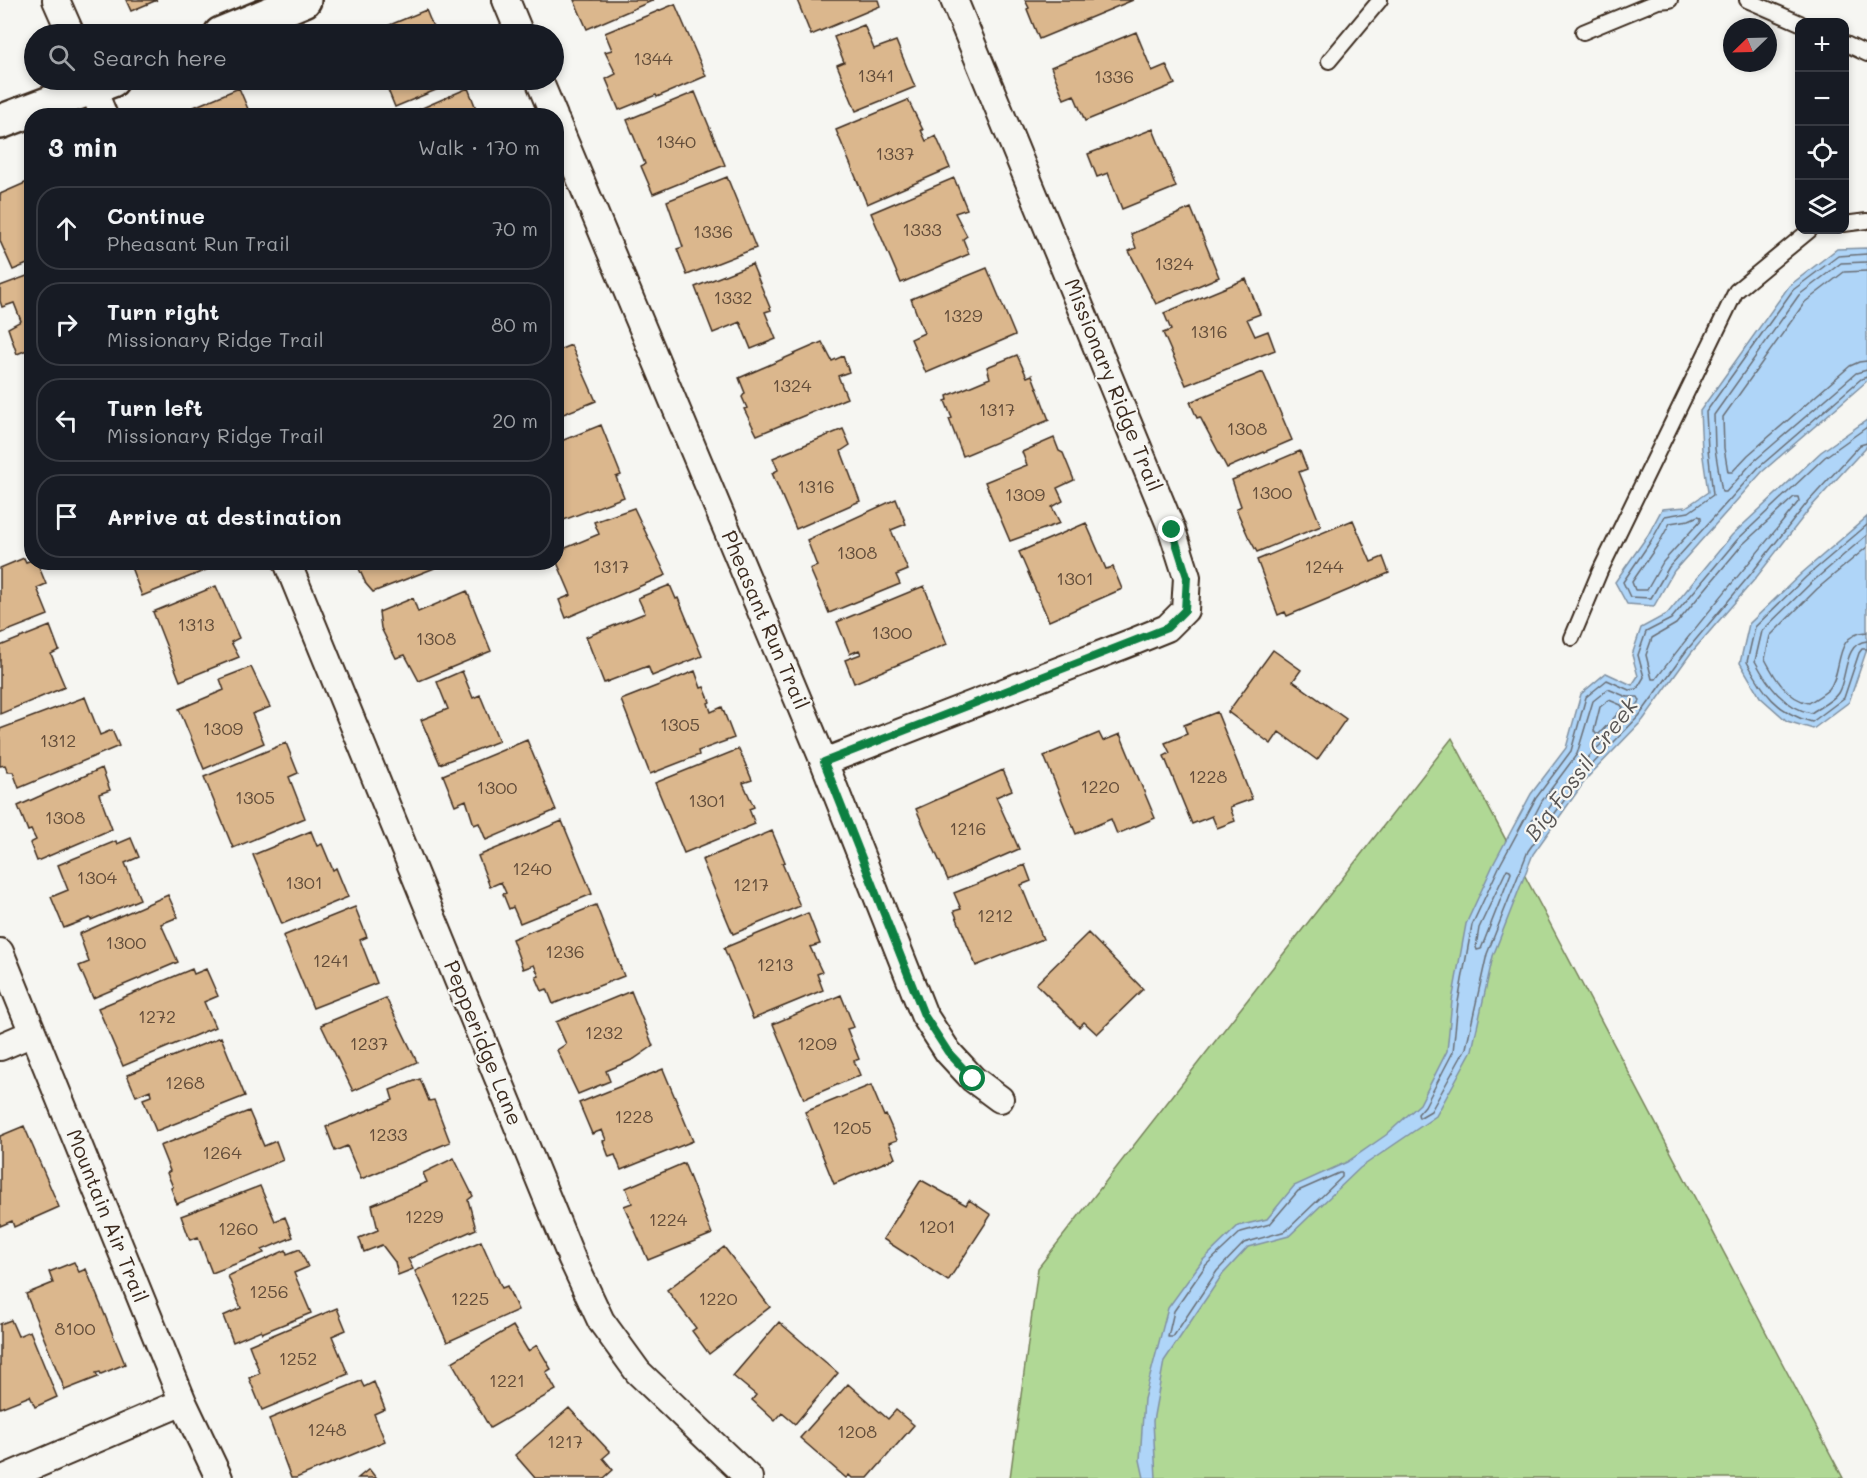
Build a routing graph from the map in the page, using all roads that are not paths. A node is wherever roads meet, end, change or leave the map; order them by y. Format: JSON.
{"nodes":[{"id":1,"x":56,"y":0,"type":"edge"},
{"id":2,"x":304,"y":0,"type":"edge"},
{"id":3,"x":506,"y":0,"type":"edge"},
{"id":4,"x":954,"y":0,"type":"edge"},
{"id":5,"x":1380,"y":0,"type":"edge"},
{"id":6,"x":1670,"y":0,"type":"edge"},
{"id":7,"x":1748,"y":0,"type":"edge"},
{"id":8,"x":1795,"y":21,"type":"edge"},
{"id":9,"x":67,"y":24,"type":"edge"},
{"id":10,"x":245,"y":24,"type":"edge"},
{"id":11,"x":516,"y":24,"type":"edge"},
{"id":12,"x":1583,"y":32,"type":"dead end"},
{"id":13,"x":1849,"y":45,"type":"edge"},
{"id":14,"x":1867,"y":54,"type":"edge"},
{"id":15,"x":1329,"y":61,"type":"dead end"},
{"id":16,"x":543,"y":90,"type":"edge"},
{"id":17,"x":100,"y":91,"type":"edge"},
{"id":18,"x":45,"y":108,"type":"edge"},
{"id":19,"x":551,"y":108,"type":"edge"},
{"id":20,"x":24,"y":115,"type":"edge"},
{"id":21,"x":0,"y":122,"type":"edge"},
{"id":22,"x":564,"y":140,"type":"edge"},
{"id":23,"x":1867,"y":221,"type":"edge"},
{"id":24,"x":1849,"y":223,"type":"edge"},
{"id":25,"x":1805,"y":234,"type":"edge"},
{"id":26,"x":290,"y":570,"type":"edge"},
{"id":27,"x":1572,"y":638,"type":"dead end"},
{"id":28,"x":824,"y":762,"type":"junction"},
{"id":29,"x":0,"y":952,"type":"edge"},
{"id":30,"x":33,"y":1033,"type":"junction"},
{"id":31,"x":0,"y":1047,"type":"edge"},
{"id":32,"x":1000,"y":1099,"type":"dead end"},
{"id":33,"x":183,"y":1402,"type":"junction"},
{"id":34,"x":5,"y":1478,"type":"edge"},
{"id":35,"x":219,"y":1478,"type":"edge"},
{"id":36,"x":749,"y":1478,"type":"edge"}],
"edges":[{"from":1,"to":9,"type":"street"},
{"from":2,"to":10,"type":"street"},
{"from":3,"to":11,"type":"street"},
{"from":4,"to":28,"type":"street","name":"Missionary Ridge Trail"},
{"from":5,"to":15,"type":"lane"},
{"from":6,"to":12,"type":"lane"},
{"from":7,"to":8,"type":"lane"},
{"from":13,"to":14,"type":"lane"},
{"from":16,"to":19,"type":"street"},
{"from":17,"to":18,"type":"street"},
{"from":20,"to":21,"type":"street"},
{"from":22,"to":28,"type":"street","name":"Pheasant Run Trail"},
{"from":23,"to":24,"type":"lane"},
{"from":25,"to":27,"type":"lane"},
{"from":26,"to":36,"type":"street","name":"Pepperidge Lane"},
{"from":28,"to":32,"type":"street","name":"Pheasant Run Trail"},
{"from":29,"to":30,"type":"street","name":"Mountain Air Trail"},
{"from":30,"to":31,"type":"street"},
{"from":30,"to":33,"type":"street","name":"Mountain Air Trail"},
{"from":33,"to":34,"type":"street"},
{"from":33,"to":35,"type":"street","name":"Mountain Air Trail"}]}
